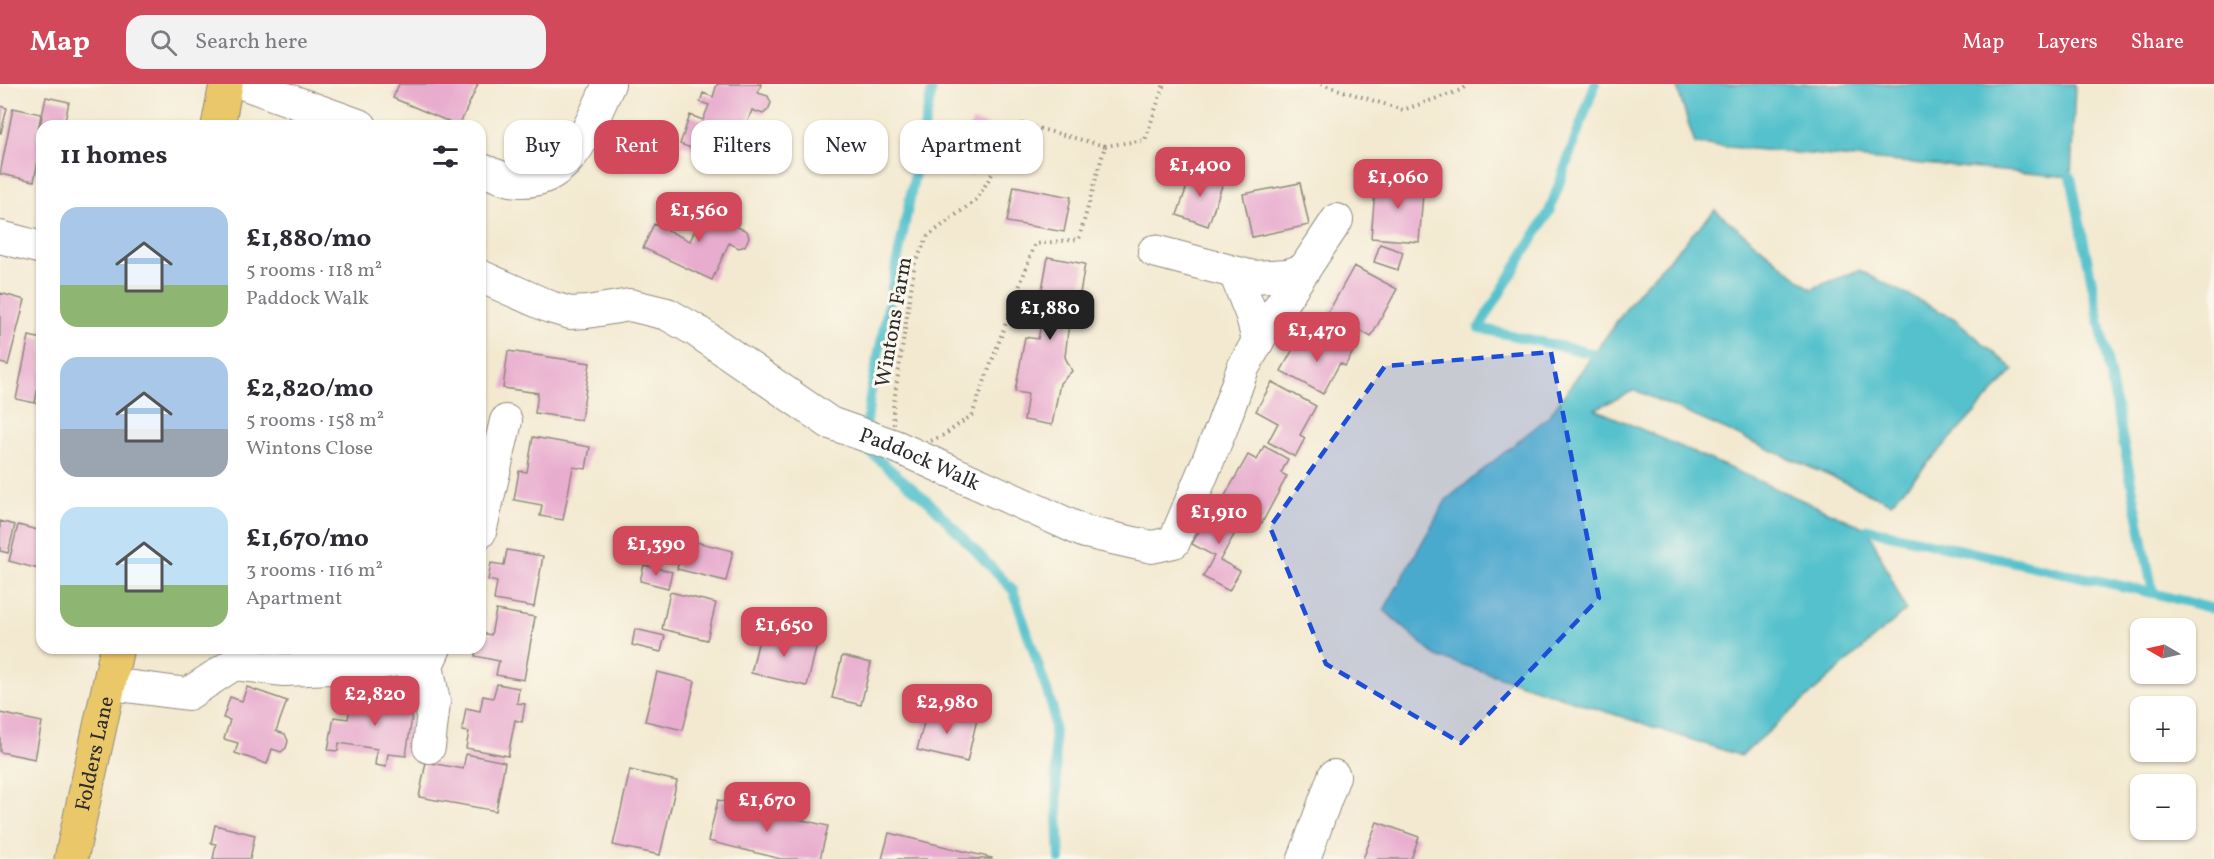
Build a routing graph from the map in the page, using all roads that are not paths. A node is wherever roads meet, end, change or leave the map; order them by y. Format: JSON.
{"nodes":[{"id":1,"x":226,"y":84,"type":"edge"},
{"id":2,"x":245,"y":84,"type":"edge"},
{"id":3,"x":609,"y":84,"type":"edge"},
{"id":4,"x":219,"y":120,"type":"edge"},
{"id":5,"x":344,"y":120,"type":"edge"},
{"id":6,"x":486,"y":171,"type":"edge"},
{"id":7,"x":1337,"y":220,"type":"dead end"},
{"id":8,"x":0,"y":237,"type":"edge"},
{"id":9,"x":36,"y":246,"type":"edge"},
{"id":10,"x":1154,"y":251,"type":"dead end"},
{"id":11,"x":1305,"y":270,"type":"junction"},
{"id":12,"x":1235,"y":273,"type":"junction"},
{"id":13,"x":486,"y":279,"type":"edge"},
{"id":14,"x":1258,"y":341,"type":"junction"},
{"id":15,"x":506,"y":421,"type":"dead end"},
{"id":16,"x":486,"y":506,"type":"edge"},
{"id":17,"x":116,"y":654,"type":"edge"},
{"id":18,"x":431,"y":656,"type":"edge"},
{"id":19,"x":110,"y":684,"type":"junction"},
{"id":20,"x":429,"y":747,"type":"dead end"},
{"id":21,"x":1334,"y":776,"type":"dead end"},
{"id":22,"x":71,"y":859,"type":"edge"},
{"id":23,"x":1304,"y":859,"type":"edge"}],
"edges":[{"from":1,"to":4,"type":"main road"},
{"from":2,"to":5,"type":"street"},
{"from":3,"to":6,"type":"street"},
{"from":7,"to":11,"type":"street","name":"Paddock Walk"},
{"from":8,"to":9,"type":"street"},
{"from":10,"to":12,"type":"street"},
{"from":11,"to":12,"type":"street"},
{"from":11,"to":14,"type":"street","name":"Paddock Walk"},
{"from":12,"to":14,"type":"street"},
{"from":13,"to":14,"type":"street","name":"Paddock Walk"},
{"from":15,"to":16,"type":"street"},
{"from":17,"to":19,"type":"main road","name":"Folders Lane"},
{"from":18,"to":19,"type":"street"},
{"from":18,"to":20,"type":"street"},
{"from":19,"to":22,"type":"main road","name":"Folders Lane"},
{"from":21,"to":23,"type":"street"}]}
